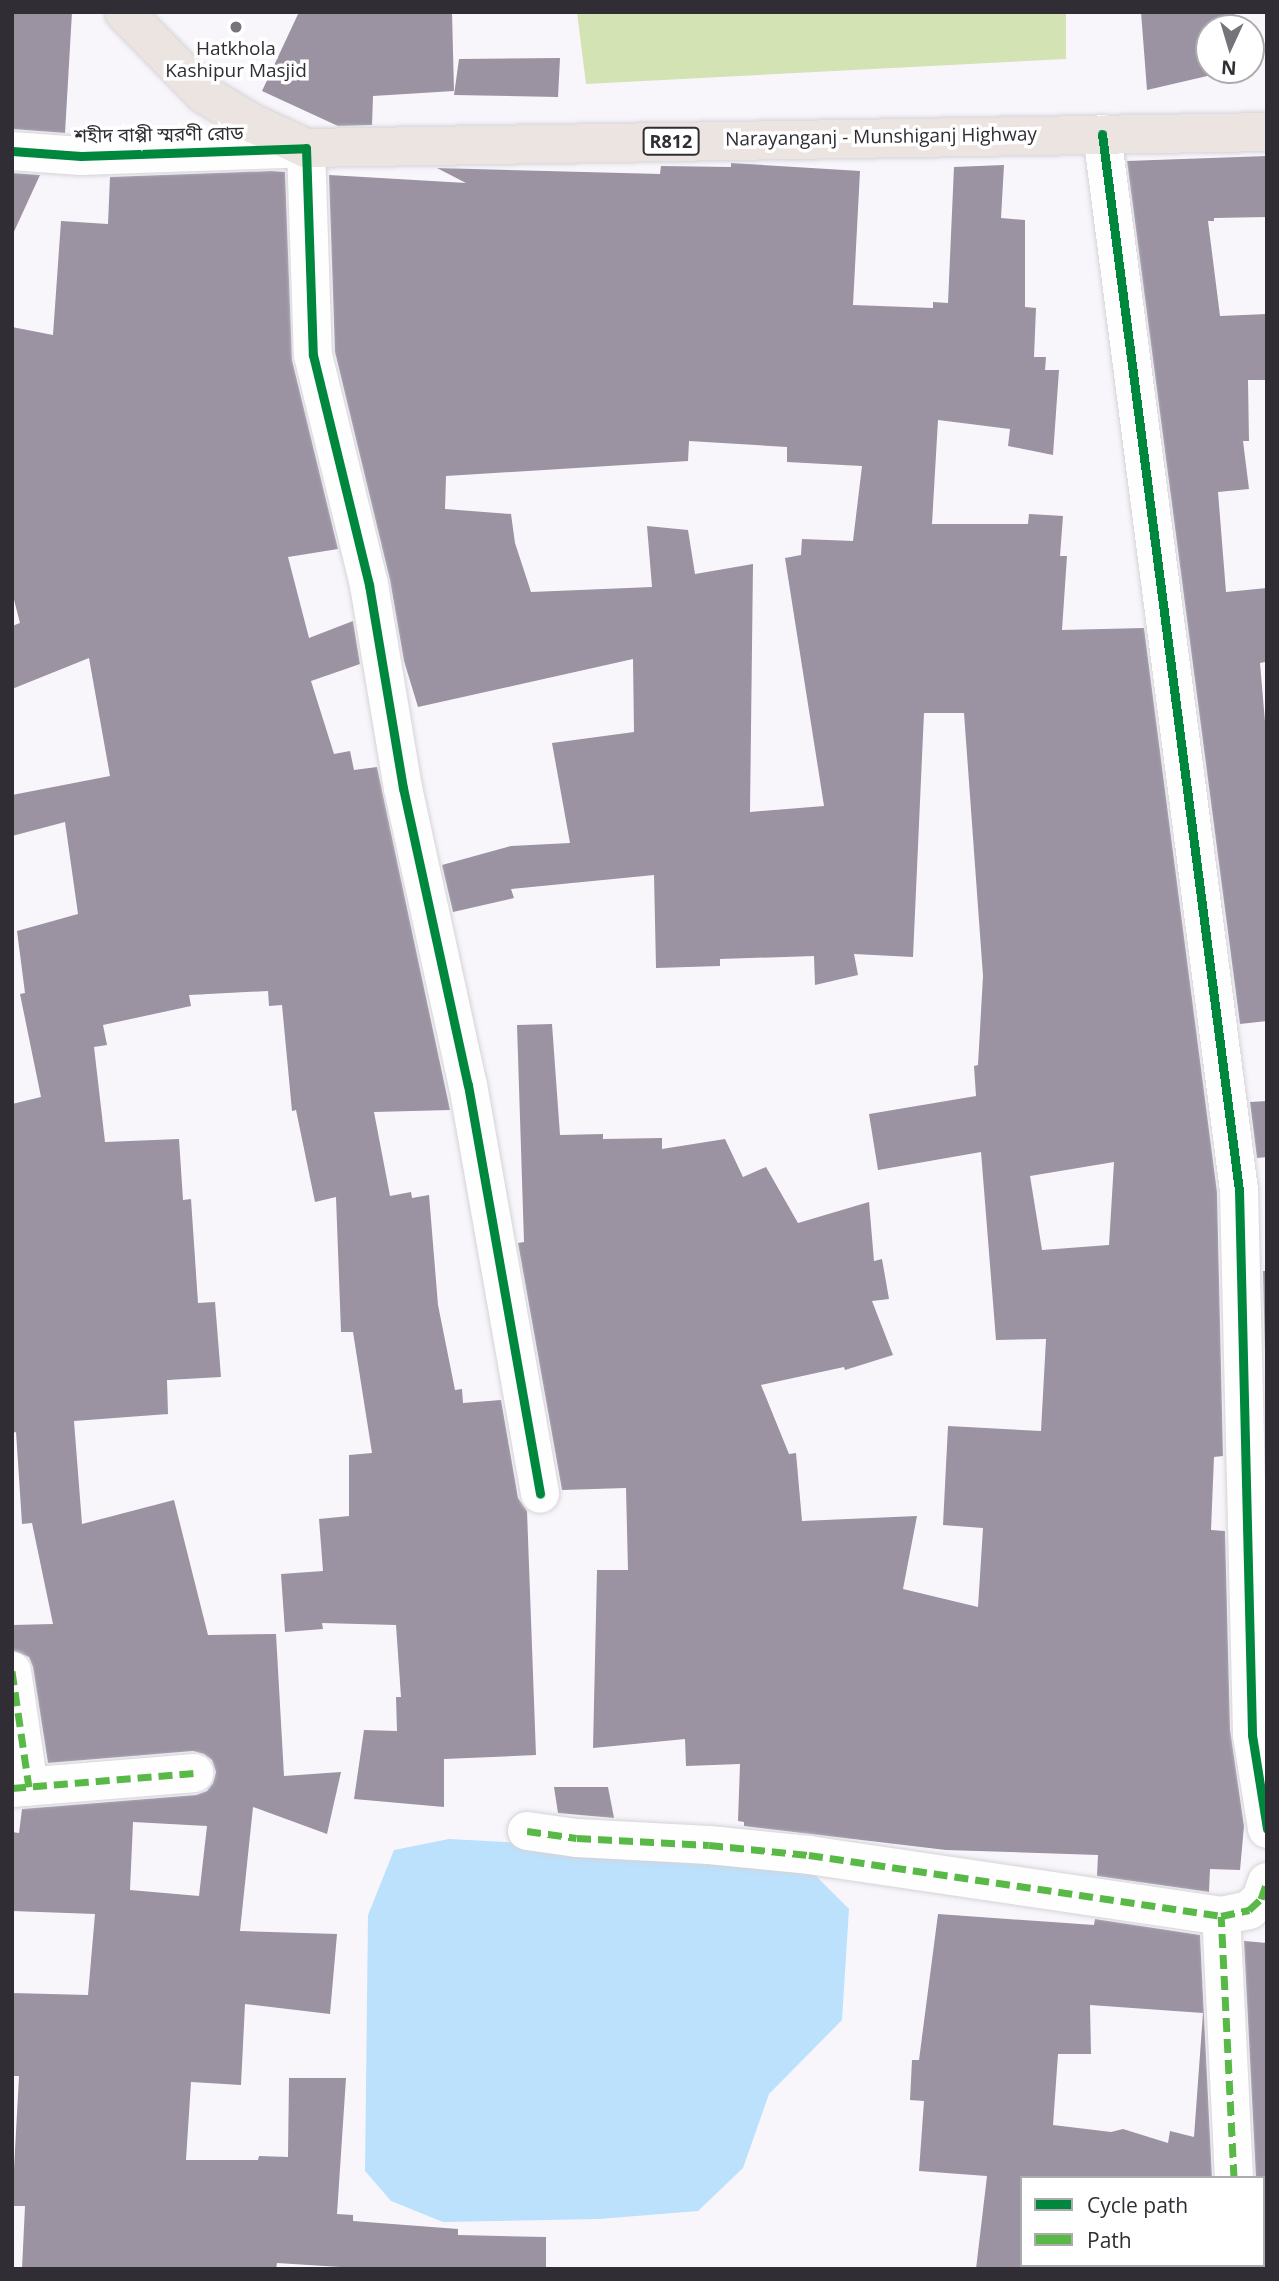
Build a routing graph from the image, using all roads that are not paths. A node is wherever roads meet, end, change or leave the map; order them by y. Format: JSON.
{"nodes":[{"id":1,"x":124,"y":12,"type":"edge"},
{"id":2,"x":1267,"y":132,"type":"edge"},
{"id":3,"x":1102,"y":134,"type":"junction"},
{"id":4,"x":306,"y":148,"type":"junction"},
{"id":5,"x":12,"y":151,"type":"edge"},
{"id":6,"x":540,"y":1494,"type":"dead end"},
{"id":7,"x":12,"y":1671,"type":"edge"},
{"id":8,"x":194,"y":1773,"type":"dead end"},
{"id":9,"x":21,"y":1788,"type":"edge"},
{"id":10,"x":1267,"y":1829,"type":"edge"},
{"id":11,"x":527,"y":1831,"type":"dead end"},
{"id":12,"x":1267,"y":1882,"type":"edge"},
{"id":13,"x":1221,"y":1916,"type":"junction"},
{"id":14,"x":1234,"y":2176,"type":"edge"}],
"edges":[{"from":1,"to":4,"type":"main road","name":"Narayanganj - Munshiganj Highway","number":"R812"},
{"from":2,"to":3,"type":"main road","name":"Narayanganj - Munshiganj Highway","number":"R812"},
{"from":3,"to":4,"type":"main road","name":"Narayanganj - Munshiganj Highway","number":"R812"},
{"from":3,"to":10,"type":"street"},
{"from":4,"to":5,"type":"street","name":"শহীদ বাপ্পী স্মরণী রোড"},
{"from":4,"to":6,"type":"street"},
{"from":7,"to":9,"type":"street"},
{"from":8,"to":9,"type":"street"},
{"from":11,"to":13,"type":"street"},
{"from":12,"to":13,"type":"street"},
{"from":13,"to":14,"type":"street"}]}
